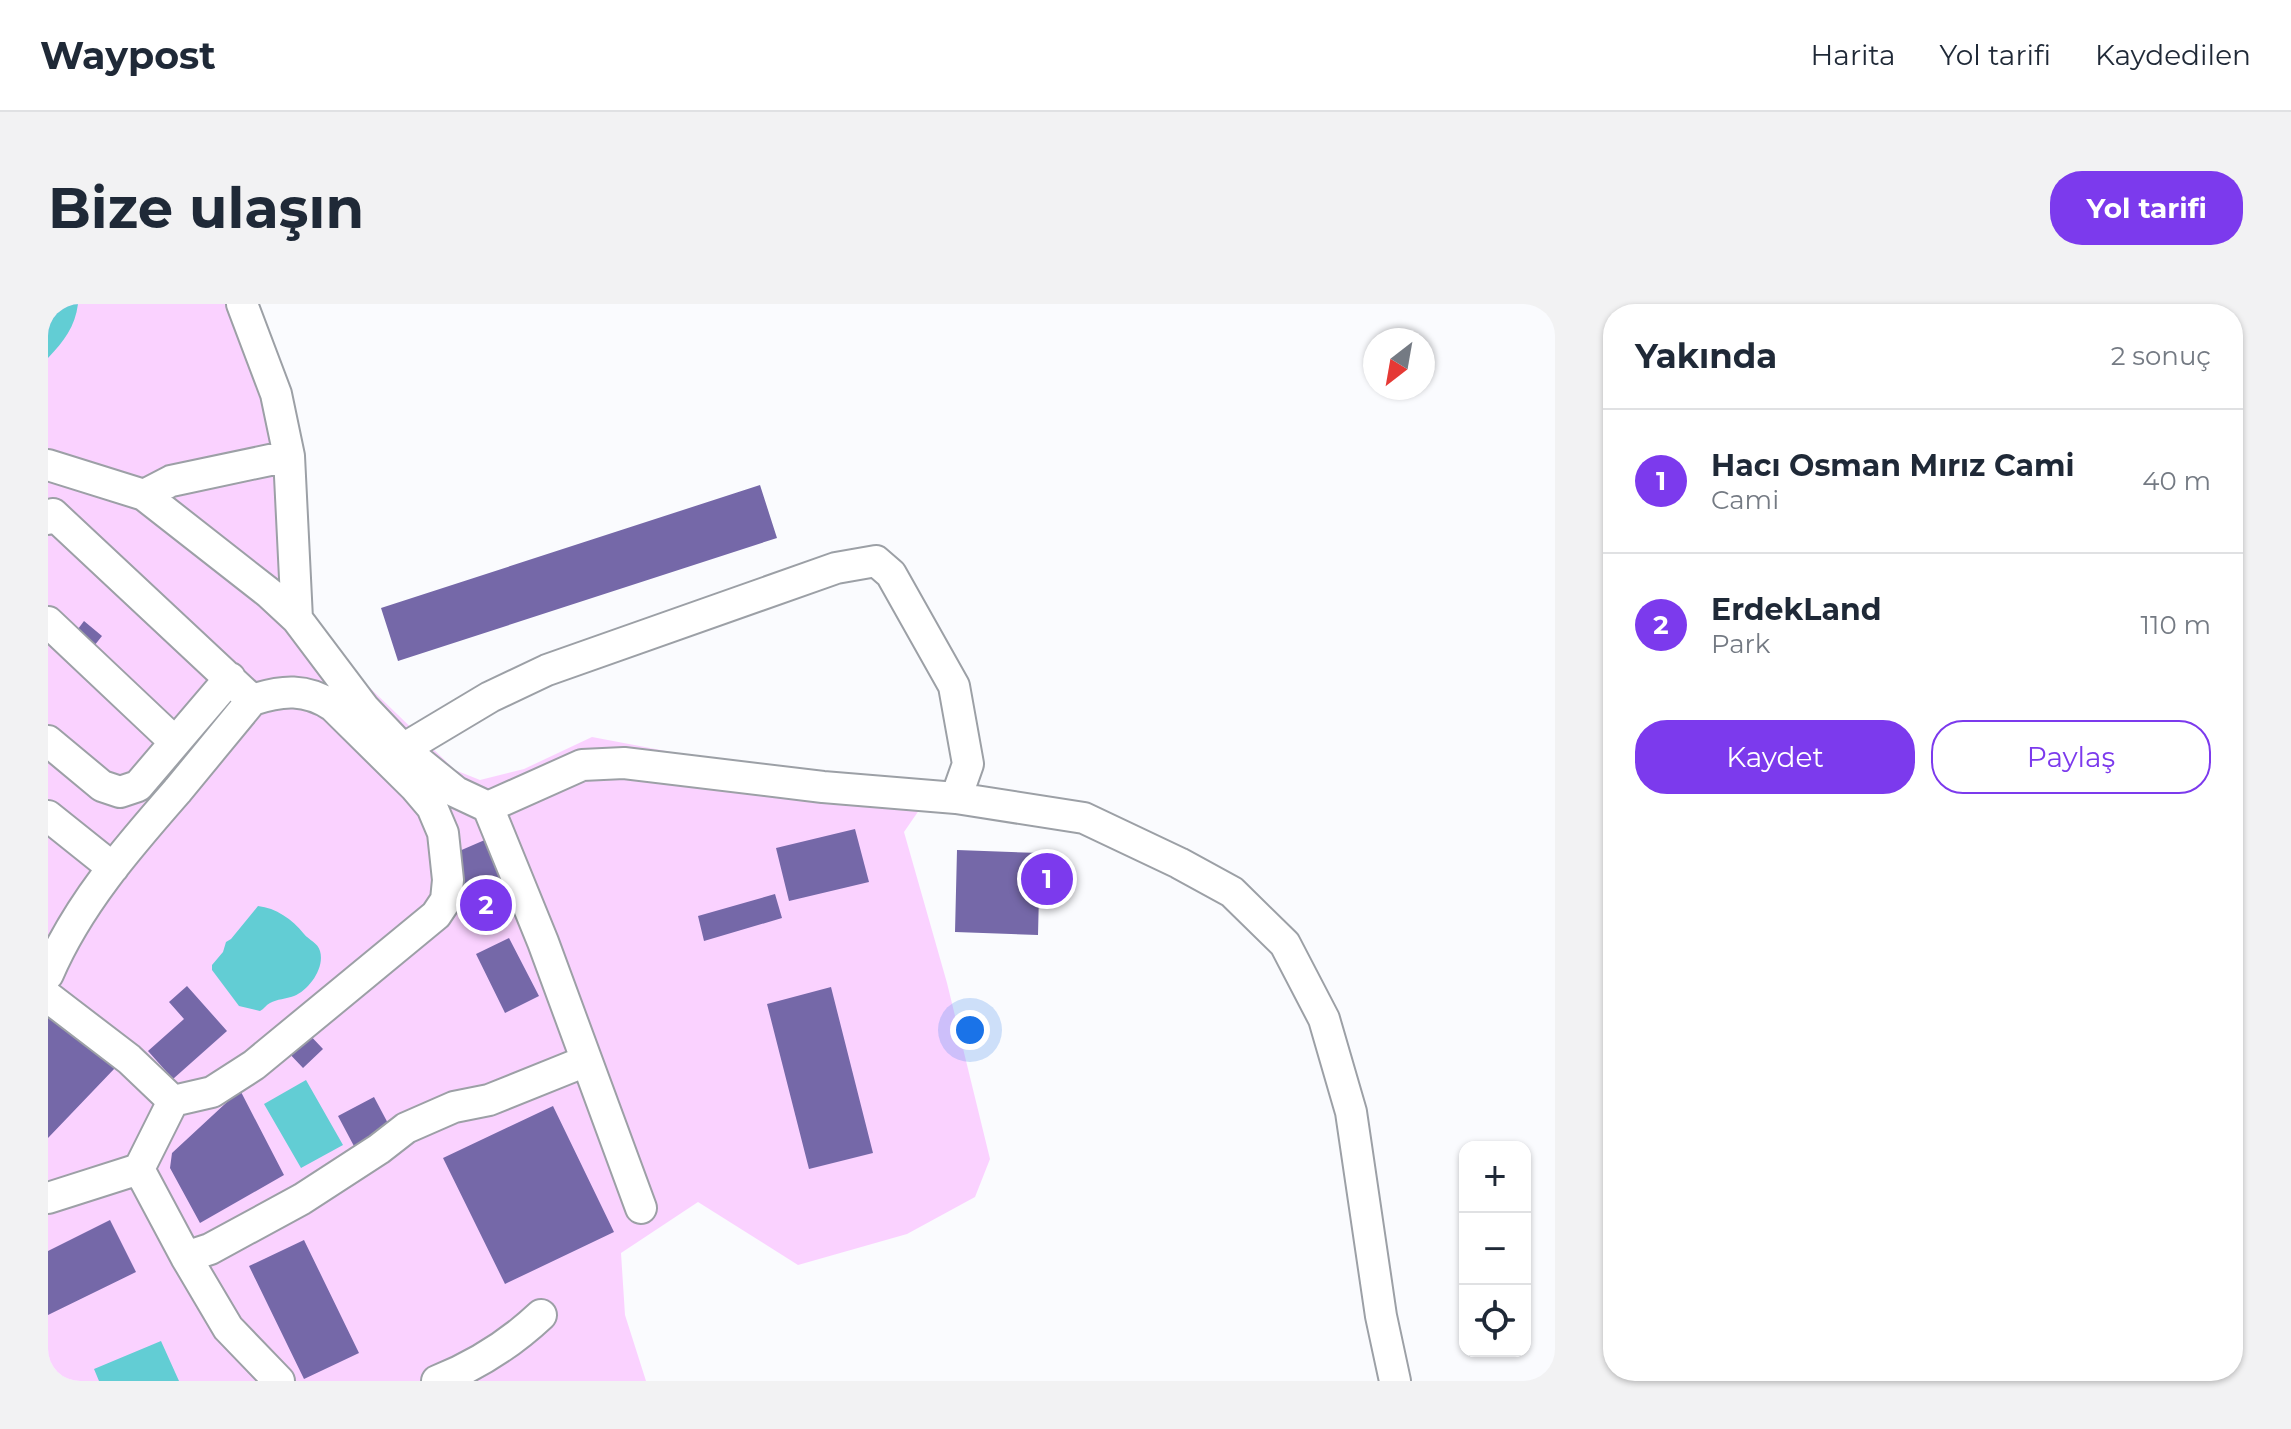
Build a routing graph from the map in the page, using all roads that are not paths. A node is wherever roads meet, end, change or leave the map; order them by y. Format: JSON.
{"nodes":[{"id":1,"x":242,"y":304,"type":"edge"},
{"id":2,"x":289,"y":456,"type":"junction"},
{"id":3,"x":48,"y":465,"type":"edge"},
{"id":4,"x":144,"y":495,"type":"junction"},
{"id":5,"x":48,"y":519,"type":"edge"},
{"id":6,"x":297,"y":619,"type":"junction"},
{"id":7,"x":48,"y":622,"type":"edge"},
{"id":8,"x":230,"y":678,"type":"junction"},
{"id":9,"x":252,"y":700,"type":"junction"},
{"id":10,"x":48,"y":741,"type":"edge"},
{"id":11,"x":175,"y":742,"type":"junction"},
{"id":12,"x":403,"y":749,"type":"junction"},
{"id":13,"x":956,"y":798,"type":"junction"},
{"id":14,"x":488,"y":807,"type":"junction"},
{"id":15,"x":48,"y":816,"type":"edge"},
{"id":16,"x":113,"y":868,"type":"junction"},
{"id":17,"x":48,"y":974,"type":"edge"},
{"id":18,"x":48,"y":997,"type":"edge"},
{"id":19,"x":586,"y":1061,"type":"junction"},
{"id":20,"x":173,"y":1101,"type":"junction"},
{"id":21,"x":139,"y":1169,"type":"junction"},
{"id":22,"x":48,"y":1198,"type":"edge"},
{"id":23,"x":641,"y":1208,"type":"dead end"},
{"id":24,"x":186,"y":1257,"type":"junction"},
{"id":25,"x":541,"y":1315,"type":"dead end"},
{"id":26,"x":279,"y":1381,"type":"edge"},
{"id":27,"x":437,"y":1381,"type":"edge"},
{"id":28,"x":1395,"y":1381,"type":"edge"}],
"edges":[{"from":1,"to":2,"type":"lane"},
{"from":2,"to":4,"type":"lane"},
{"from":2,"to":6,"type":"lane"},
{"from":3,"to":4,"type":"lane"},
{"from":4,"to":6,"type":"lane"},
{"from":5,"to":8,"type":"lane"},
{"from":6,"to":12,"type":"lane"},
{"from":7,"to":11,"type":"lane"},
{"from":8,"to":9,"type":"lane"},
{"from":8,"to":11,"type":"lane"},
{"from":9,"to":16,"type":"lane"},
{"from":9,"to":20,"type":"lane"},
{"from":10,"to":11,"type":"lane"},
{"from":12,"to":13,"type":"lane"},
{"from":12,"to":14,"type":"lane"},
{"from":13,"to":14,"type":"lane"},
{"from":13,"to":28,"type":"lane"},
{"from":14,"to":19,"type":"lane"},
{"from":15,"to":16,"type":"lane"},
{"from":16,"to":17,"type":"lane"},
{"from":18,"to":20,"type":"lane"},
{"from":19,"to":23,"type":"lane"},
{"from":19,"to":24,"type":"lane"},
{"from":20,"to":21,"type":"lane"},
{"from":21,"to":22,"type":"lane"},
{"from":21,"to":24,"type":"lane"},
{"from":24,"to":26,"type":"lane"},
{"from":25,"to":27,"type":"lane"}]}
